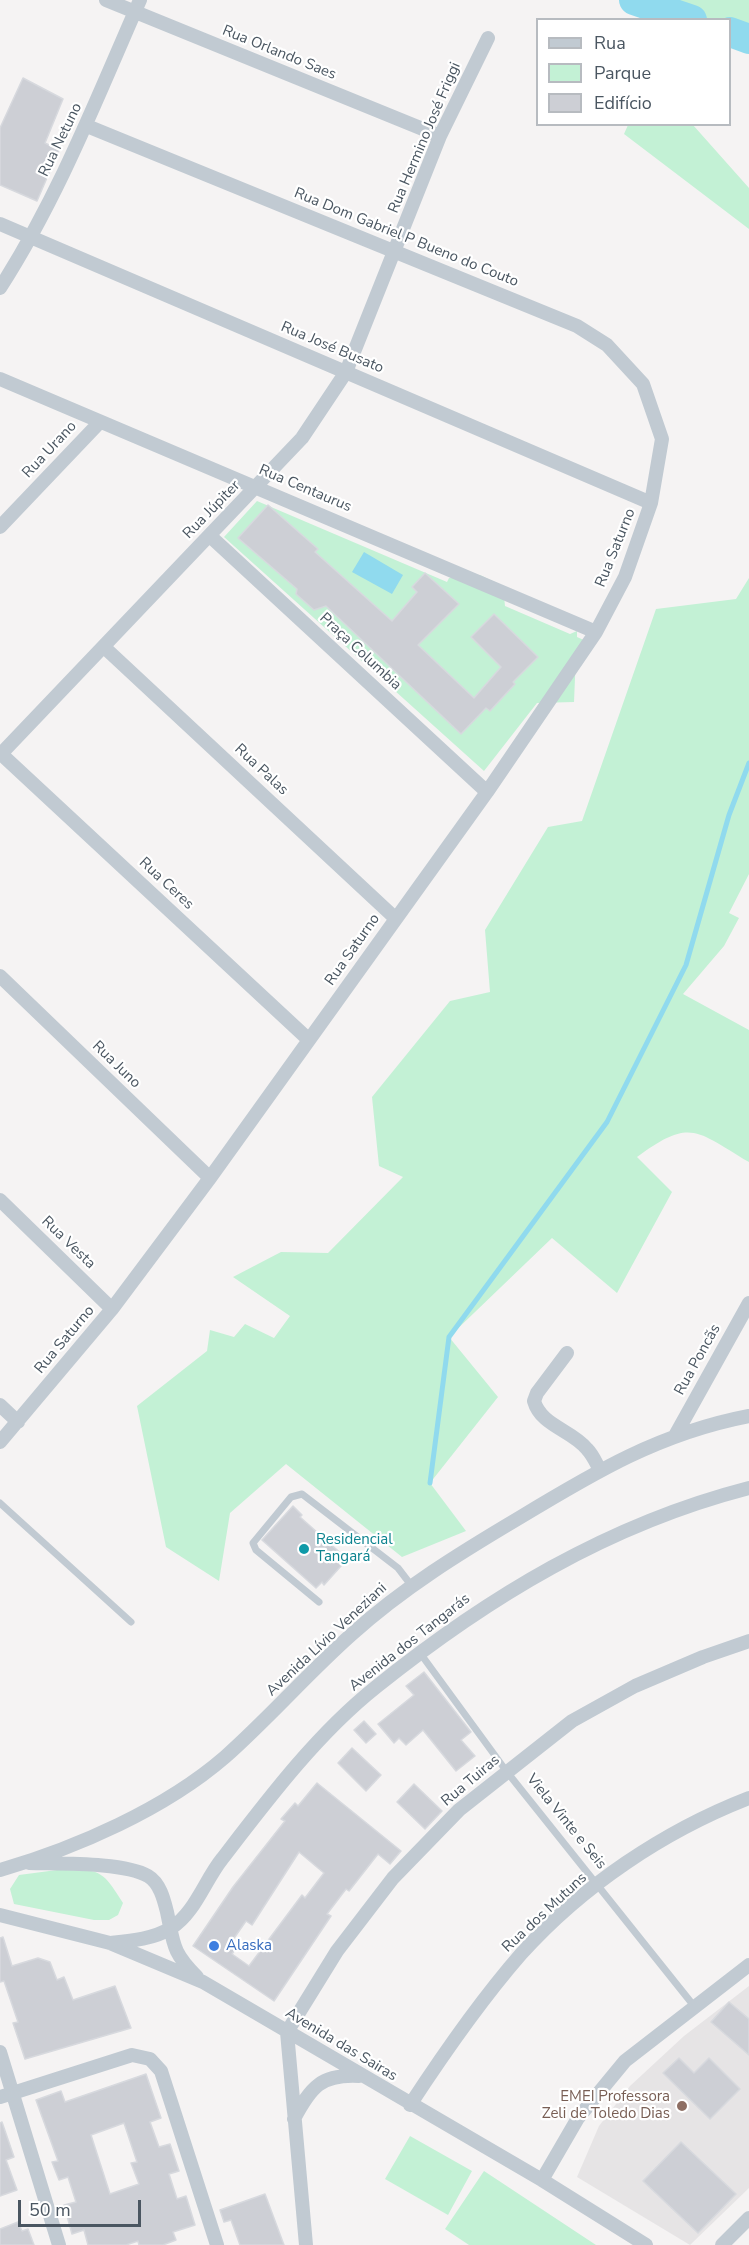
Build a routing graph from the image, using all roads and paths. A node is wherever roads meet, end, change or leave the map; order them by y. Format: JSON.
{"nodes":[{"id":1,"x":106,"y":0,"type":"edge"},
{"id":2,"x":138,"y":6,"type":"edge"},
{"id":3,"x":488,"y":38,"type":"dead end"},
{"id":4,"x":87,"y":126,"type":"junction"},
{"id":5,"x":441,"y":136,"type":"junction"},
{"id":6,"x":0,"y":224,"type":"edge"},
{"id":7,"x":31,"y":237,"type":"junction"},
{"id":8,"x":395,"y":251,"type":"junction"},
{"id":9,"x":0,"y":288,"type":"edge"},
{"id":10,"x":346,"y":372,"type":"junction"},
{"id":11,"x":0,"y":379,"type":"edge"},
{"id":12,"x":99,"y":423,"type":"junction"},
{"id":13,"x":662,"y":439,"type":"joint"},
{"id":14,"x":257,"y":486,"type":"junction"},
{"id":15,"x":651,"y":503,"type":"junction"},
{"id":16,"x":0,"y":527,"type":"edge"},
{"id":17,"x":210,"y":536,"type":"junction"},
{"id":18,"x":596,"y":632,"type":"junction"},
{"id":19,"x":104,"y":647,"type":"junction"},
{"id":20,"x":0,"y":754,"type":"edge"},
{"id":21,"x":487,"y":792,"type":"junction"},
{"id":22,"x":395,"y":918,"type":"junction"},
{"id":23,"x":0,"y":976,"type":"edge"},
{"id":24,"x":309,"y":1040,"type":"junction"},
{"id":25,"x":210,"y":1178,"type":"junction"},
{"id":26,"x":0,"y":1200,"type":"edge"},
{"id":27,"x":749,"y":1302,"type":"edge"},
{"id":28,"x":112,"y":1309,"type":"junction"},
{"id":29,"x":567,"y":1353,"type":"dead end"},
{"id":30,"x":0,"y":1405,"type":"edge"},
{"id":31,"x":749,"y":1416,"type":"edge"},
{"id":32,"x":18,"y":1422,"type":"junction"},
{"id":33,"x":676,"y":1434,"type":"junction"},
{"id":34,"x":0,"y":1442,"type":"edge"},
{"id":35,"x":600,"y":1470,"type":"junction"},
{"id":36,"x":749,"y":1488,"type":"edge"},
{"id":37,"x":0,"y":1503,"type":"edge"},
{"id":38,"x":411,"y":1584,"type":"junction"},
{"id":39,"x":319,"y":1602,"type":"dead end"},
{"id":40,"x":131,"y":1622,"type":"dead end"},
{"id":41,"x":749,"y":1641,"type":"edge"},
{"id":42,"x":420,"y":1653,"type":"junction"},
{"id":43,"x":507,"y":1772,"type":"junction"},
{"id":44,"x":749,"y":1798,"type":"edge"},
{"id":45,"x":26,"y":1863,"type":"junction"},
{"id":46,"x":0,"y":1870,"type":"edge"},
{"id":47,"x":599,"y":1884,"type":"junction"},
{"id":48,"x":0,"y":1915,"type":"edge"},
{"id":49,"x":170,"y":1928,"type":"junction"},
{"id":50,"x":110,"y":1943,"type":"junction"},
{"id":51,"x":749,"y":1965,"type":"edge"},
{"id":52,"x":203,"y":1982,"type":"junction"},
{"id":53,"x":694,"y":2006,"type":"junction"},
{"id":54,"x":287,"y":2032,"type":"junction"},
{"id":55,"x":0,"y":2052,"type":"edge"},
{"id":56,"x":360,"y":2076,"type":"junction"},
{"id":57,"x":6,"y":2095,"type":"edge"},
{"id":58,"x":410,"y":2105,"type":"junction"},
{"id":59,"x":293,"y":2121,"type":"junction"},
{"id":60,"x":542,"y":2180,"type":"junction"},
{"id":61,"x":749,"y":2218,"type":"edge"},
{"id":62,"x":59,"y":2245,"type":"edge"},
{"id":63,"x":217,"y":2245,"type":"edge"},
{"id":64,"x":306,"y":2245,"type":"edge"},
{"id":65,"x":646,"y":2245,"type":"edge"},
{"id":66,"x":722,"y":2245,"type":"edge"}],
"edges":[{"from":1,"to":2,"type":"street","name":"Rua Orlando Saes"},
{"from":2,"to":4,"type":"street","name":"Rua Netuno"},
{"from":2,"to":5,"type":"street","name":"Rua Orlando Saes"},
{"from":3,"to":5,"type":"street","name":"Rua Hermino José Friggi"},
{"from":4,"to":7,"type":"street","name":"Rua Netuno"},
{"from":4,"to":8,"type":"street","name":"Rua Dom Gabriel P Bueno do Couto"},
{"from":5,"to":8,"type":"street","name":"Rua Hermino José Friggi"},
{"from":6,"to":7,"type":"street","name":"Rua José Busato"},
{"from":7,"to":9,"type":"street","name":"Rua Netuno"},
{"from":7,"to":10,"type":"street","name":"Rua José Busato"},
{"from":8,"to":10,"type":"street","name":"Rua Júpiter"},
{"from":8,"to":13,"type":"street","name":"Rua Dom Gabriel P Bueno do Couto"},
{"from":10,"to":14,"type":"street","name":"Rua Júpiter"},
{"from":10,"to":15,"type":"street","name":"Rua José Busato"},
{"from":11,"to":12,"type":"street","name":"Rua Centaurus"},
{"from":12,"to":14,"type":"street","name":"Rua Centaurus"},
{"from":12,"to":16,"type":"street","name":"Rua Urano"},
{"from":13,"to":15,"type":"street","name":"Rua Saturno"},
{"from":14,"to":17,"type":"street","name":"Rua Júpiter"},
{"from":14,"to":18,"type":"street","name":"Rua Centaurus"},
{"from":15,"to":18,"type":"street","name":"Rua Saturno"},
{"from":17,"to":19,"type":"street","name":"Rua Júpiter"},
{"from":17,"to":21,"type":"street","name":"Praça Columbia"},
{"from":18,"to":21,"type":"street","name":"Rua Saturno"},
{"from":19,"to":20,"type":"street","name":"Rua Júpiter"},
{"from":19,"to":22,"type":"street","name":"Rua Palas"},
{"from":20,"to":24,"type":"street","name":"Rua Ceres"},
{"from":21,"to":22,"type":"street","name":"Rua Saturno"},
{"from":22,"to":24,"type":"street","name":"Rua Saturno"},
{"from":23,"to":25,"type":"street","name":"Rua Juno"},
{"from":24,"to":25,"type":"street","name":"Rua Saturno"},
{"from":25,"to":28,"type":"street","name":"Rua Saturno"},
{"from":26,"to":28,"type":"street","name":"Rua Vesta"},
{"from":27,"to":33,"type":"street","name":"Rua Poncãs"},
{"from":28,"to":32,"type":"street","name":"Rua Saturno"},
{"from":29,"to":35,"type":"street"},
{"from":30,"to":32,"type":"street"},
{"from":31,"to":33,"type":"street","name":"Avenida Lívio Veneziani"},
{"from":32,"to":34,"type":"street","name":"Rua Saturno"},
{"from":33,"to":35,"type":"street","name":"Avenida Lívio Veneziani"},
{"from":35,"to":38,"type":"street","name":"Avenida Lívio Veneziani"},
{"from":36,"to":42,"type":"street","name":"Avenida dos Tangarás"},
{"from":37,"to":40,"type":"lane"},
{"from":38,"to":39,"type":"lane"},
{"from":38,"to":45,"type":"street","name":"Avenida Lívio Veneziani"},
{"from":41,"to":43,"type":"street","name":"Rua Tuiras"},
{"from":42,"to":43,"type":"lane","name":"Viela Vinte e Seis"},
{"from":42,"to":49,"type":"street","name":"Avenida dos Tangarás"},
{"from":43,"to":47,"type":"lane","name":"Viela Vinte e Seis"},
{"from":43,"to":54,"type":"street","name":"Rua Tuiras"},
{"from":44,"to":47,"type":"street","name":"Rua dos Mutuns"},
{"from":45,"to":46,"type":"street","name":"Avenida Lívio Veneziani"},
{"from":45,"to":49,"type":"street"},
{"from":47,"to":53,"type":"lane","name":"Viela Vinte e Seis"},
{"from":47,"to":58,"type":"street","name":"Rua dos Mutuns"},
{"from":48,"to":50,"type":"street","name":"Avenida das Sairas"},
{"from":49,"to":50,"type":"street","name":"Avenida dos Tangarás"},
{"from":49,"to":52,"type":"street"},
{"from":50,"to":52,"type":"street","name":"Avenida das Sairas"},
{"from":51,"to":53,"type":"street"},
{"from":52,"to":54,"type":"street","name":"Avenida das Sairas"},
{"from":53,"to":60,"type":"street"},
{"from":54,"to":56,"type":"street","name":"Avenida das Sairas"},
{"from":54,"to":59,"type":"street"},
{"from":55,"to":57,"type":"street"},
{"from":56,"to":58,"type":"street","name":"Avenida das Sairas"},
{"from":56,"to":59,"type":"street"},
{"from":57,"to":62,"type":"street"},
{"from":57,"to":63,"type":"street"},
{"from":58,"to":60,"type":"street","name":"Avenida das Sairas"},
{"from":59,"to":64,"type":"street"},
{"from":60,"to":65,"type":"street","name":"Avenida das Sairas"},
{"from":61,"to":66,"type":"street"}]}
